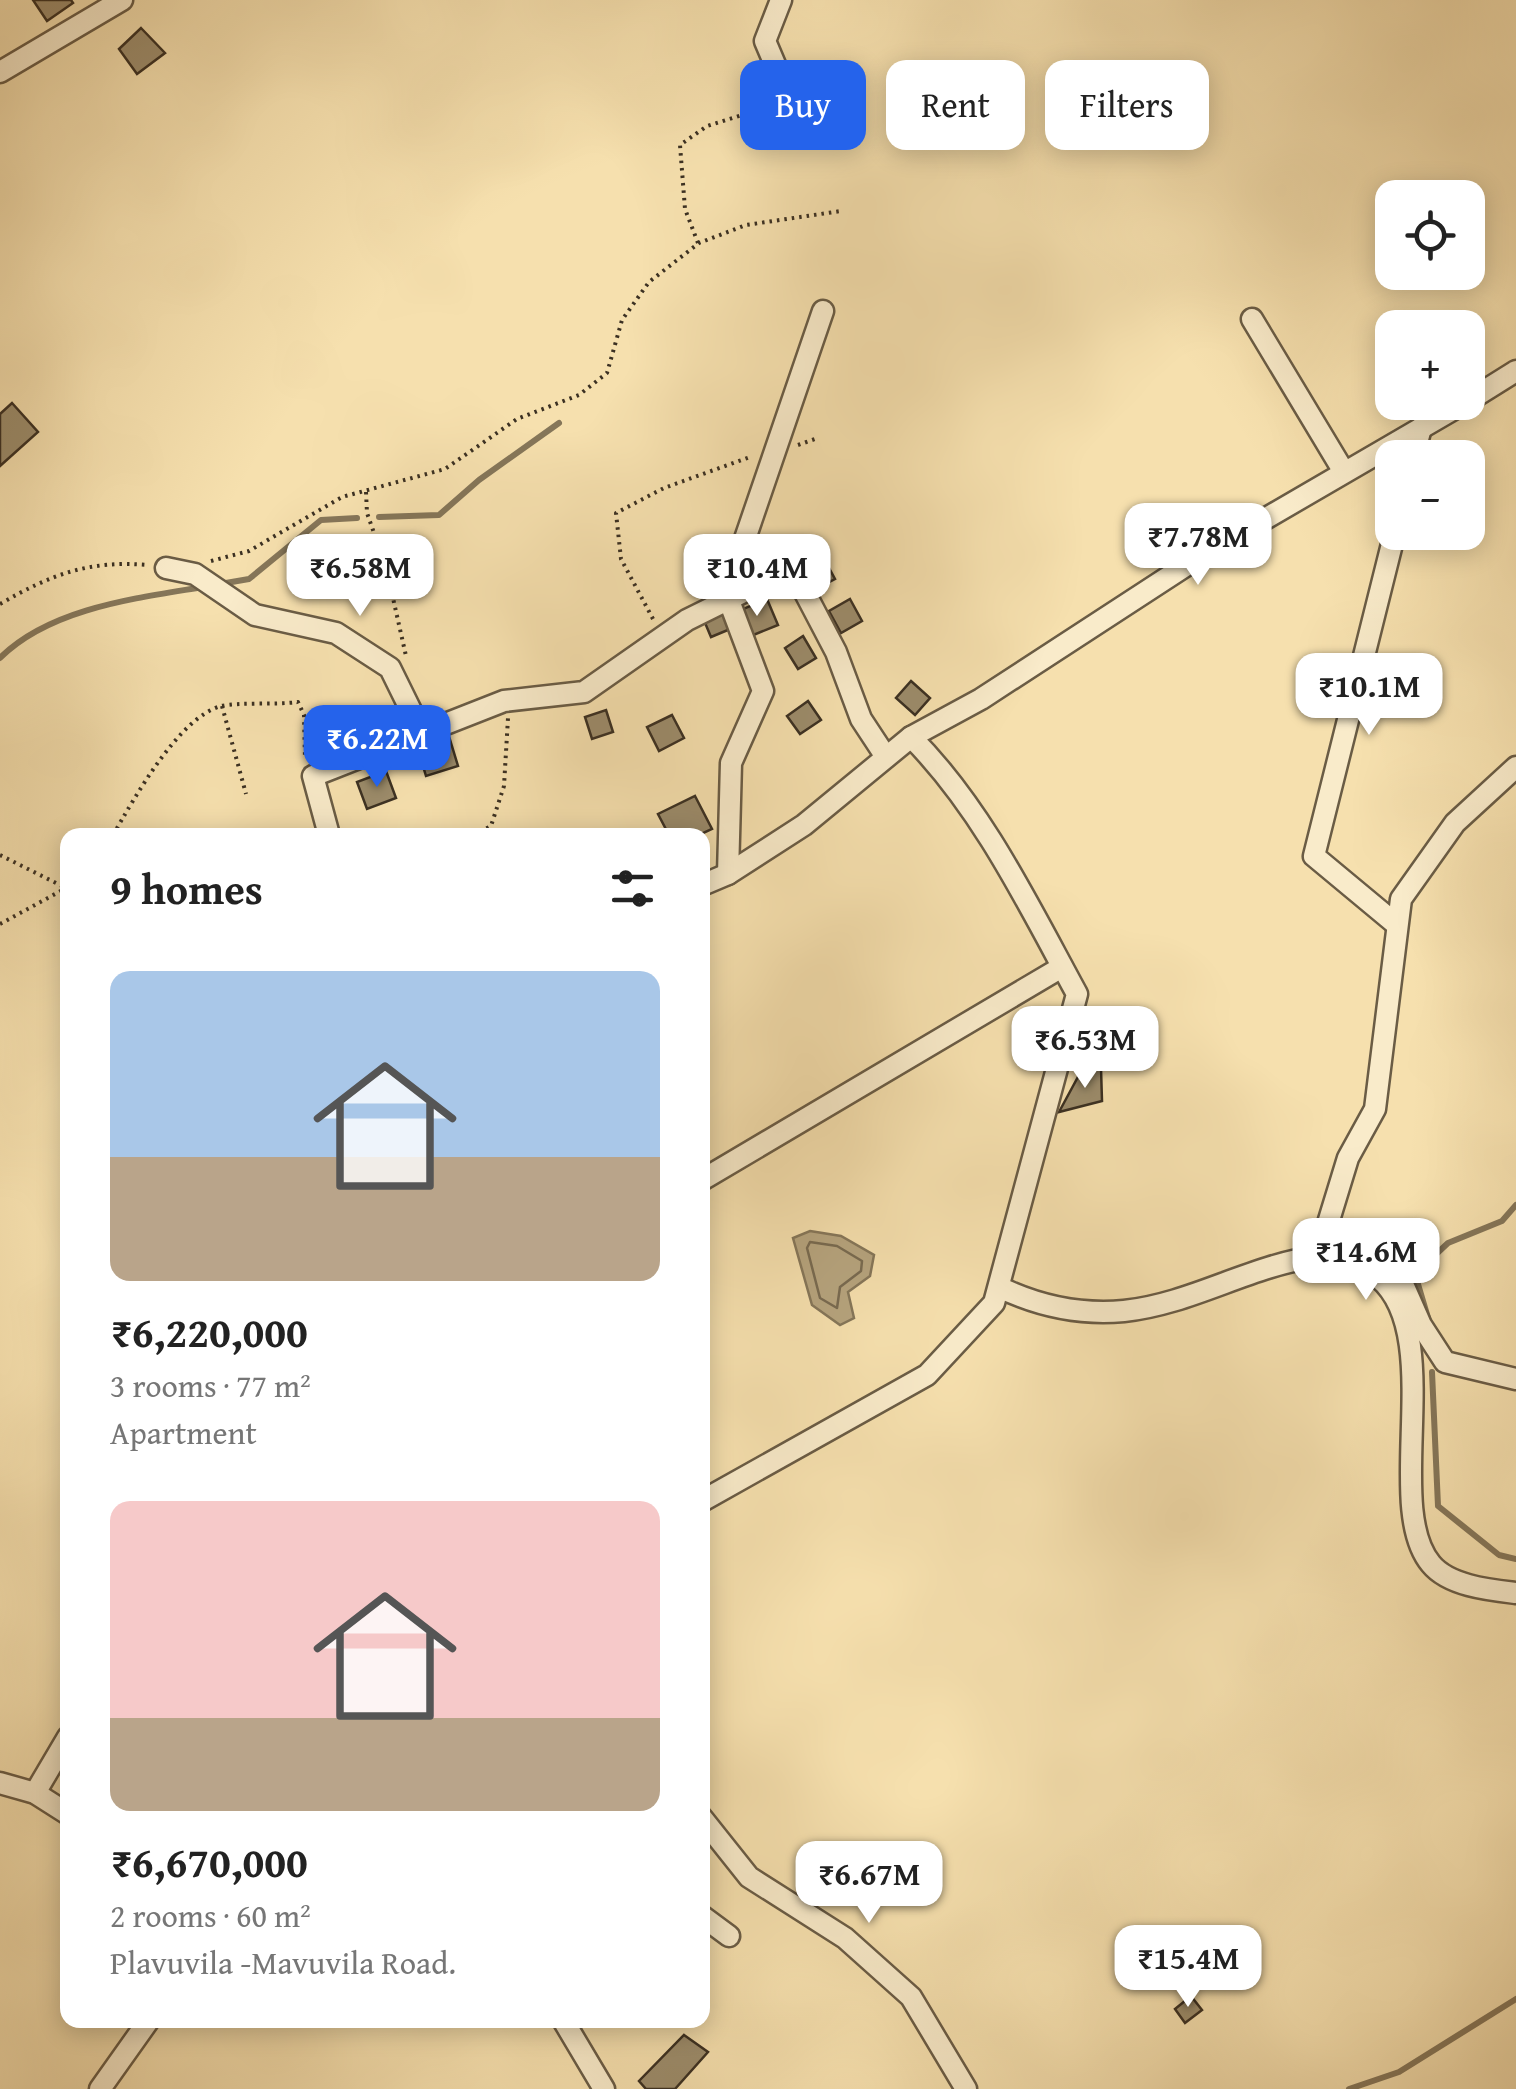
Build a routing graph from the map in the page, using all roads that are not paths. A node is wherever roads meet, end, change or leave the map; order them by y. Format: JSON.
{"nodes":[{"id":1,"x":122,"y":0,"type":"edge"},
{"id":2,"x":781,"y":0,"type":"edge"},
{"id":3,"x":773,"y":60,"type":"edge"},
{"id":4,"x":0,"y":72,"type":"edge"},
{"id":5,"x":822,"y":311,"type":"dead end"},
{"id":6,"x":1252,"y":319,"type":"dead end"},
{"id":7,"x":1516,"y":371,"type":"edge"},
{"id":8,"x":1485,"y":391,"type":"edge"},
{"id":9,"x":1434,"y":420,"type":"edge"},
{"id":10,"x":1420,"y":428,"type":"junction"},
{"id":11,"x":1417,"y":440,"type":"edge"},
{"id":12,"x":1344,"y":472,"type":"junction"},
{"id":13,"x":1390,"y":550,"type":"edge"},
{"id":14,"x":166,"y":568,"type":"road end"},
{"id":15,"x":728,"y":598,"type":"junction"},
{"id":16,"x":421,"y":730,"type":"junction"},
{"id":17,"x":910,"y":737,"type":"junction"},
{"id":18,"x":886,"y":758,"type":"junction"},
{"id":19,"x":1516,"y":766,"type":"edge"},
{"id":20,"x":327,"y":828,"type":"edge"},
{"id":21,"x":728,"y":874,"type":"junction"},
{"id":22,"x":710,"y":882,"type":"edge"},
{"id":23,"x":1397,"y":926,"type":"junction"},
{"id":24,"x":1062,"y":967,"type":"junction"},
{"id":25,"x":710,"y":1175,"type":"edge"},
{"id":26,"x":1318,"y":1256,"type":"junction"},
{"id":27,"x":1003,"y":1295,"type":"junction"},
{"id":28,"x":1516,"y":1379,"type":"edge"},
{"id":29,"x":710,"y":1497,"type":"edge"},
{"id":30,"x":1516,"y":1593,"type":"edge"},
{"id":31,"x":60,"y":1751,"type":"edge"},
{"id":32,"x":0,"y":1783,"type":"edge"},
{"id":33,"x":36,"y":1793,"type":"junction"},
{"id":34,"x":60,"y":1809,"type":"edge"},
{"id":35,"x":710,"y":1828,"type":"edge"},
{"id":36,"x":710,"y":1922,"type":"edge"},
{"id":37,"x":729,"y":1936,"type":"dead end"},
{"id":38,"x":144,"y":2028,"type":"edge"},
{"id":39,"x":567,"y":2028,"type":"edge"},
{"id":40,"x":100,"y":2089,"type":"edge"},
{"id":41,"x":604,"y":2089,"type":"edge"},
{"id":42,"x":966,"y":2089,"type":"edge"}],
"edges":[{"from":1,"to":4,"type":"street"},
{"from":2,"to":3,"type":"street"},
{"from":5,"to":15,"type":"street"},
{"from":6,"to":12,"type":"street"},
{"from":7,"to":8,"type":"street"},
{"from":9,"to":10,"type":"street"},
{"from":10,"to":11,"type":"street"},
{"from":10,"to":12,"type":"street"},
{"from":12,"to":17,"type":"street"},
{"from":13,"to":23,"type":"street"},
{"from":14,"to":16,"type":"street"},
{"from":15,"to":16,"type":"street"},
{"from":15,"to":18,"type":"street"},
{"from":15,"to":21,"type":"street"},
{"from":16,"to":20,"type":"street"},
{"from":17,"to":18,"type":"street"},
{"from":17,"to":24,"type":"street"},
{"from":18,"to":21,"type":"street"},
{"from":19,"to":23,"type":"street"},
{"from":21,"to":22,"type":"street"},
{"from":23,"to":26,"type":"street"},
{"from":24,"to":25,"type":"street"},
{"from":24,"to":27,"type":"street"},
{"from":26,"to":27,"type":"street"},
{"from":26,"to":28,"type":"street"},
{"from":26,"to":30,"type":"street"},
{"from":27,"to":29,"type":"street"},
{"from":31,"to":33,"type":"street"},
{"from":32,"to":33,"type":"street"},
{"from":33,"to":34,"type":"street"},
{"from":35,"to":42,"type":"street"},
{"from":36,"to":37,"type":"street"},
{"from":38,"to":40,"type":"street"},
{"from":39,"to":41,"type":"street"}]}
